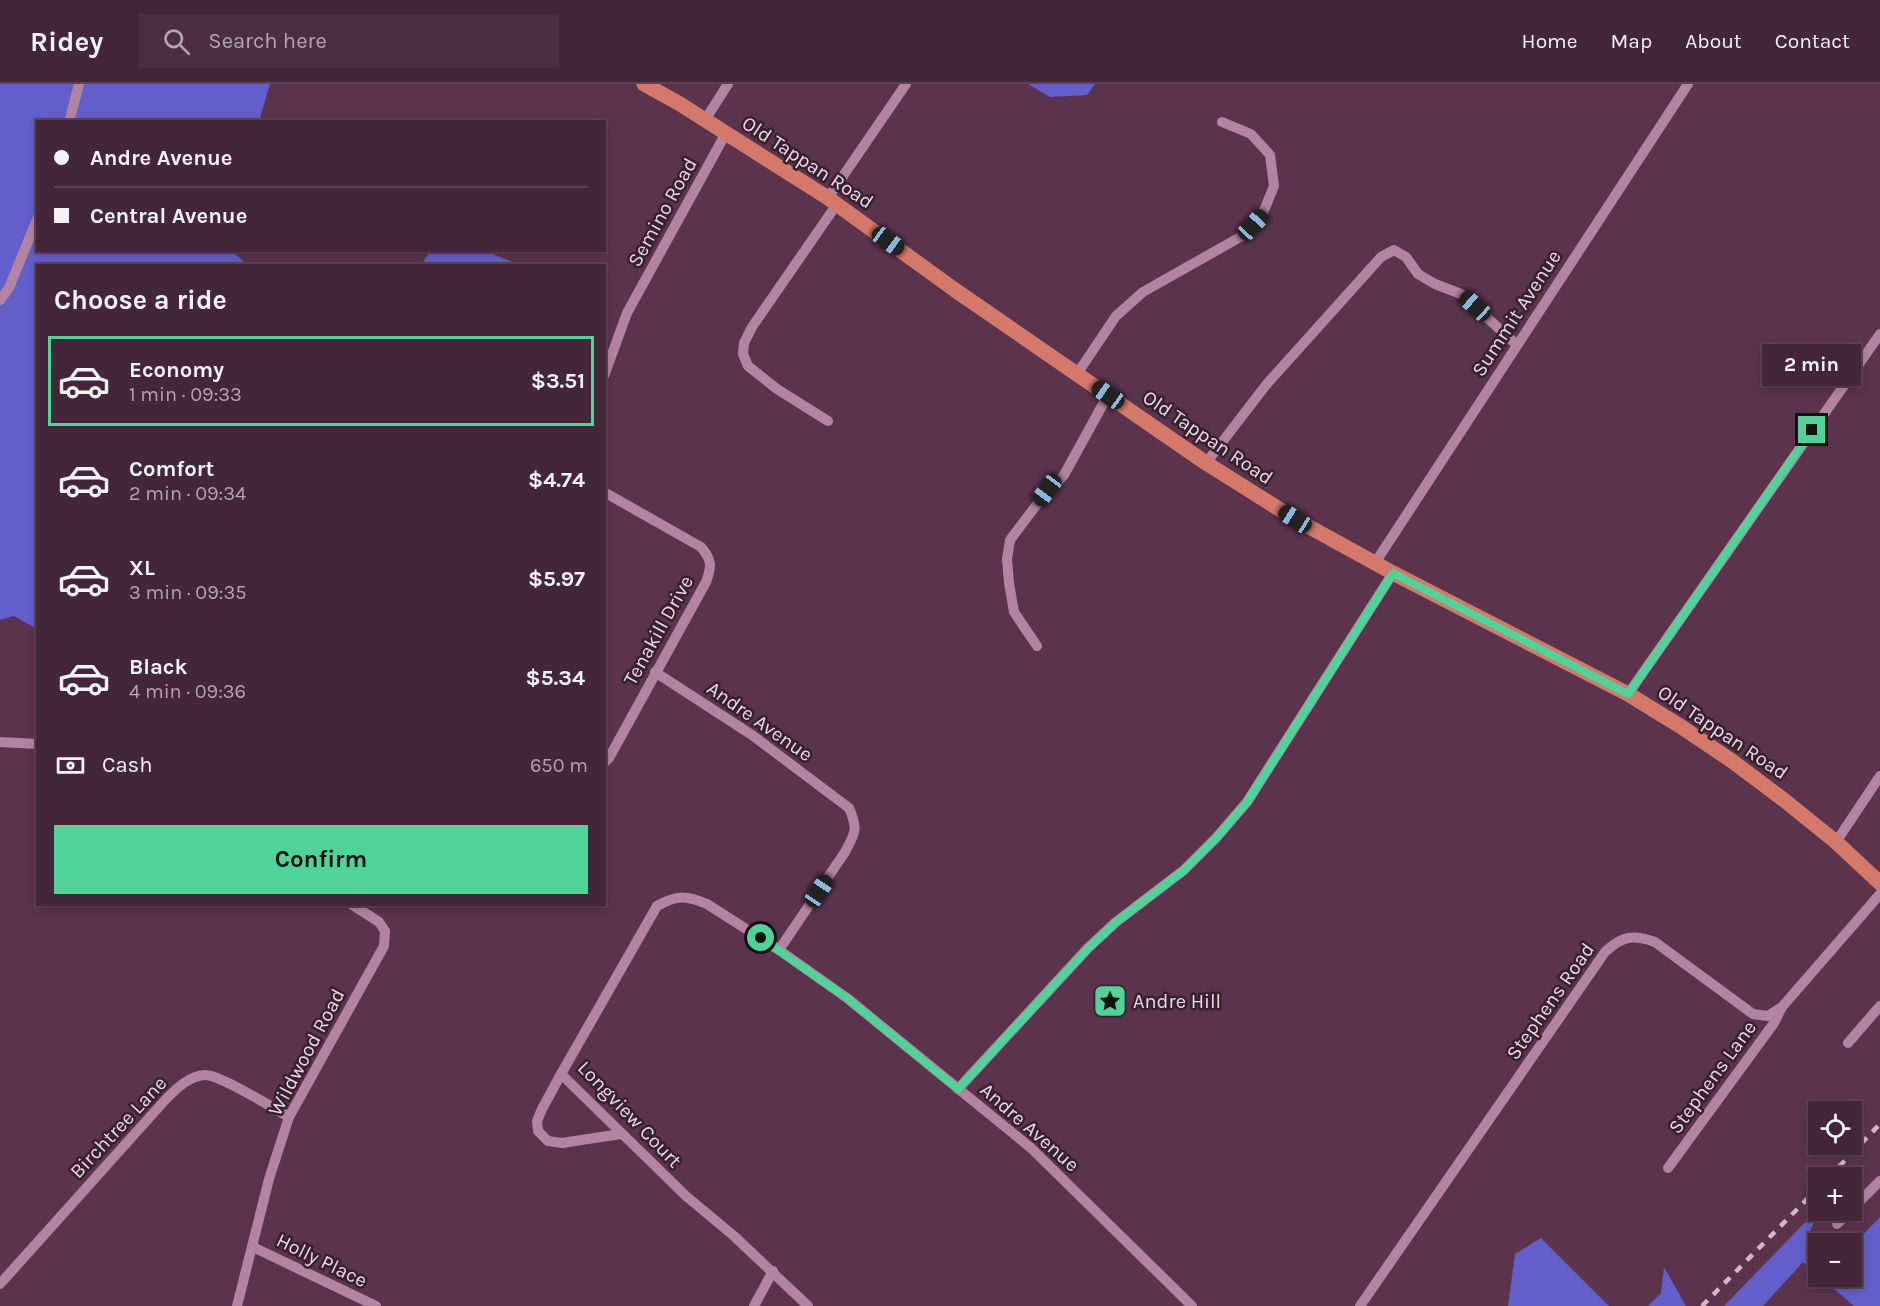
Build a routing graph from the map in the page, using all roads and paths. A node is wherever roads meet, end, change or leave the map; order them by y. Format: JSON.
{"nodes":[{"id":1,"x":79,"y":84,"type":"edge"},
{"id":2,"x":644,"y":84,"type":"edge"},
{"id":3,"x":728,"y":84,"type":"edge"},
{"id":4,"x":906,"y":84,"type":"edge"},
{"id":5,"x":1688,"y":84,"type":"edge"},
{"id":6,"x":70,"y":120,"type":"edge"},
{"id":7,"x":705,"y":120,"type":"junction"},
{"id":8,"x":1222,"y":122,"type":"dead end"},
{"id":9,"x":726,"y":133,"type":"junction"},
{"id":10,"x":833,"y":201,"type":"junction"},
{"id":11,"x":36,"y":222,"type":"edge"},
{"id":12,"x":0,"y":300,"type":"edge"},
{"id":13,"x":1880,"y":334,"type":"edge"},
{"id":14,"x":1517,"y":345,"type":"junction"},
{"id":15,"x":606,"y":371,"type":"edge"},
{"id":16,"x":1077,"y":374,"type":"junction"},
{"id":17,"x":1108,"y":395,"type":"junction"},
{"id":18,"x":828,"y":421,"type":"dead end"},
{"id":19,"x":1206,"y":463,"type":"junction"},
{"id":20,"x":606,"y":493,"type":"edge"},
{"id":21,"x":1375,"y":562,"type":"junction"},
{"id":22,"x":1393,"y":573,"type":"junction"},
{"id":23,"x":1037,"y":646,"type":"dead end"},
{"id":24,"x":655,"y":672,"type":"junction"},
{"id":25,"x":1628,"y":694,"type":"junction"},
{"id":26,"x":0,"y":742,"type":"edge"},
{"id":27,"x":36,"y":744,"type":"edge"},
{"id":28,"x":606,"y":761,"type":"edge"},
{"id":29,"x":1880,"y":776,"type":"edge"},
{"id":30,"x":1836,"y":842,"type":"junction"},
{"id":31,"x":1880,"y":883,"type":"edge"},
{"id":32,"x":1880,"y":894,"type":"edge"},
{"id":33,"x":354,"y":906,"type":"edge"},
{"id":34,"x":779,"y":950,"type":"junction"},
{"id":35,"x":1880,"y":1006,"type":"edge"},
{"id":36,"x":1782,"y":1007,"type":"junction"},
{"id":37,"x":1848,"y":1043,"type":"dead end"},
{"id":38,"x":561,"y":1074,"type":"junction"},
{"id":39,"x":958,"y":1089,"type":"junction"},
{"id":40,"x":289,"y":1117,"type":"junction"},
{"id":41,"x":621,"y":1134,"type":"junction"},
{"id":42,"x":1668,"y":1168,"type":"dead end"},
{"id":43,"x":1880,"y":1181,"type":"edge"},
{"id":44,"x":1862,"y":1199,"type":"edge"},
{"id":45,"x":1841,"y":1221,"type":"edge"},
{"id":46,"x":1838,"y":1224,"type":"dead end"},
{"id":47,"x":253,"y":1246,"type":"junction"},
{"id":48,"x":772,"y":1271,"type":"junction"},
{"id":49,"x":0,"y":1284,"type":"edge"},
{"id":50,"x":237,"y":1306,"type":"edge"},
{"id":51,"x":376,"y":1306,"type":"edge"},
{"id":52,"x":754,"y":1306,"type":"edge"},
{"id":53,"x":808,"y":1306,"type":"edge"},
{"id":54,"x":1192,"y":1306,"type":"edge"},
{"id":55,"x":1360,"y":1306,"type":"edge"}],
"edges":[{"from":1,"to":6,"type":"street"},
{"from":2,"to":7,"type":"main road","name":"Old Tappan Road"},
{"from":3,"to":7,"type":"street"},
{"from":4,"to":10,"type":"street"},
{"from":5,"to":14,"type":"street","name":"Summit Avenue"},
{"from":7,"to":9,"type":"main road","name":"Old Tappan Road"},
{"from":8,"to":16,"type":"street"},
{"from":9,"to":10,"type":"main road","name":"Old Tappan Road"},
{"from":9,"to":15,"type":"street","name":"Semino Road"},
{"from":10,"to":16,"type":"main road","name":"Old Tappan Road"},
{"from":10,"to":18,"type":"street"},
{"from":11,"to":12,"type":"street"},
{"from":13,"to":25,"type":"street"},
{"from":14,"to":19,"type":"street"},
{"from":14,"to":21,"type":"street","name":"Summit Avenue"},
{"from":16,"to":17,"type":"main road","name":"Old Tappan Road"},
{"from":17,"to":19,"type":"main road","name":"Old Tappan Road"},
{"from":17,"to":23,"type":"street"},
{"from":19,"to":21,"type":"main road","name":"Old Tappan Road"},
{"from":20,"to":24,"type":"street","name":"Tenakill Drive"},
{"from":21,"to":22,"type":"main road","name":"Old Tappan Road"},
{"from":22,"to":25,"type":"main road","name":"Old Tappan Road"},
{"from":22,"to":39,"type":"street"},
{"from":24,"to":28,"type":"street","name":"Tenakill Drive"},
{"from":24,"to":34,"type":"street","name":"Andre Avenue"},
{"from":25,"to":30,"type":"main road","name":"Old Tappan Road"},
{"from":26,"to":27,"type":"street"},
{"from":29,"to":30,"type":"street"},
{"from":30,"to":31,"type":"main road","name":"Old Tappan Road"},
{"from":32,"to":36,"type":"street"},
{"from":33,"to":40,"type":"street","name":"Wildwood Road"},
{"from":34,"to":38,"type":"street","name":"Longview Court"},
{"from":34,"to":39,"type":"street","name":"Andre Avenue"},
{"from":35,"to":37,"type":"street"},
{"from":36,"to":42,"type":"street","name":"Stephens Lane"},
{"from":36,"to":55,"type":"street","name":"Stephens Road"},
{"from":38,"to":41,"type":"street","name":"Longview Court"},
{"from":38,"to":41,"type":"street"},
{"from":39,"to":54,"type":"street","name":"Andre Avenue"},
{"from":40,"to":47,"type":"street","name":"Wildwood Road"},
{"from":40,"to":49,"type":"street","name":"Birchtree Lane"},
{"from":41,"to":48,"type":"street","name":"Longview Court"},
{"from":43,"to":44,"type":"street"},
{"from":45,"to":46,"type":"street"},
{"from":47,"to":50,"type":"street","name":"Wildwood Road"},
{"from":47,"to":51,"type":"street","name":"Holly Place"},
{"from":48,"to":52,"type":"street"},
{"from":48,"to":53,"type":"street","name":"Longview Court"}]}
